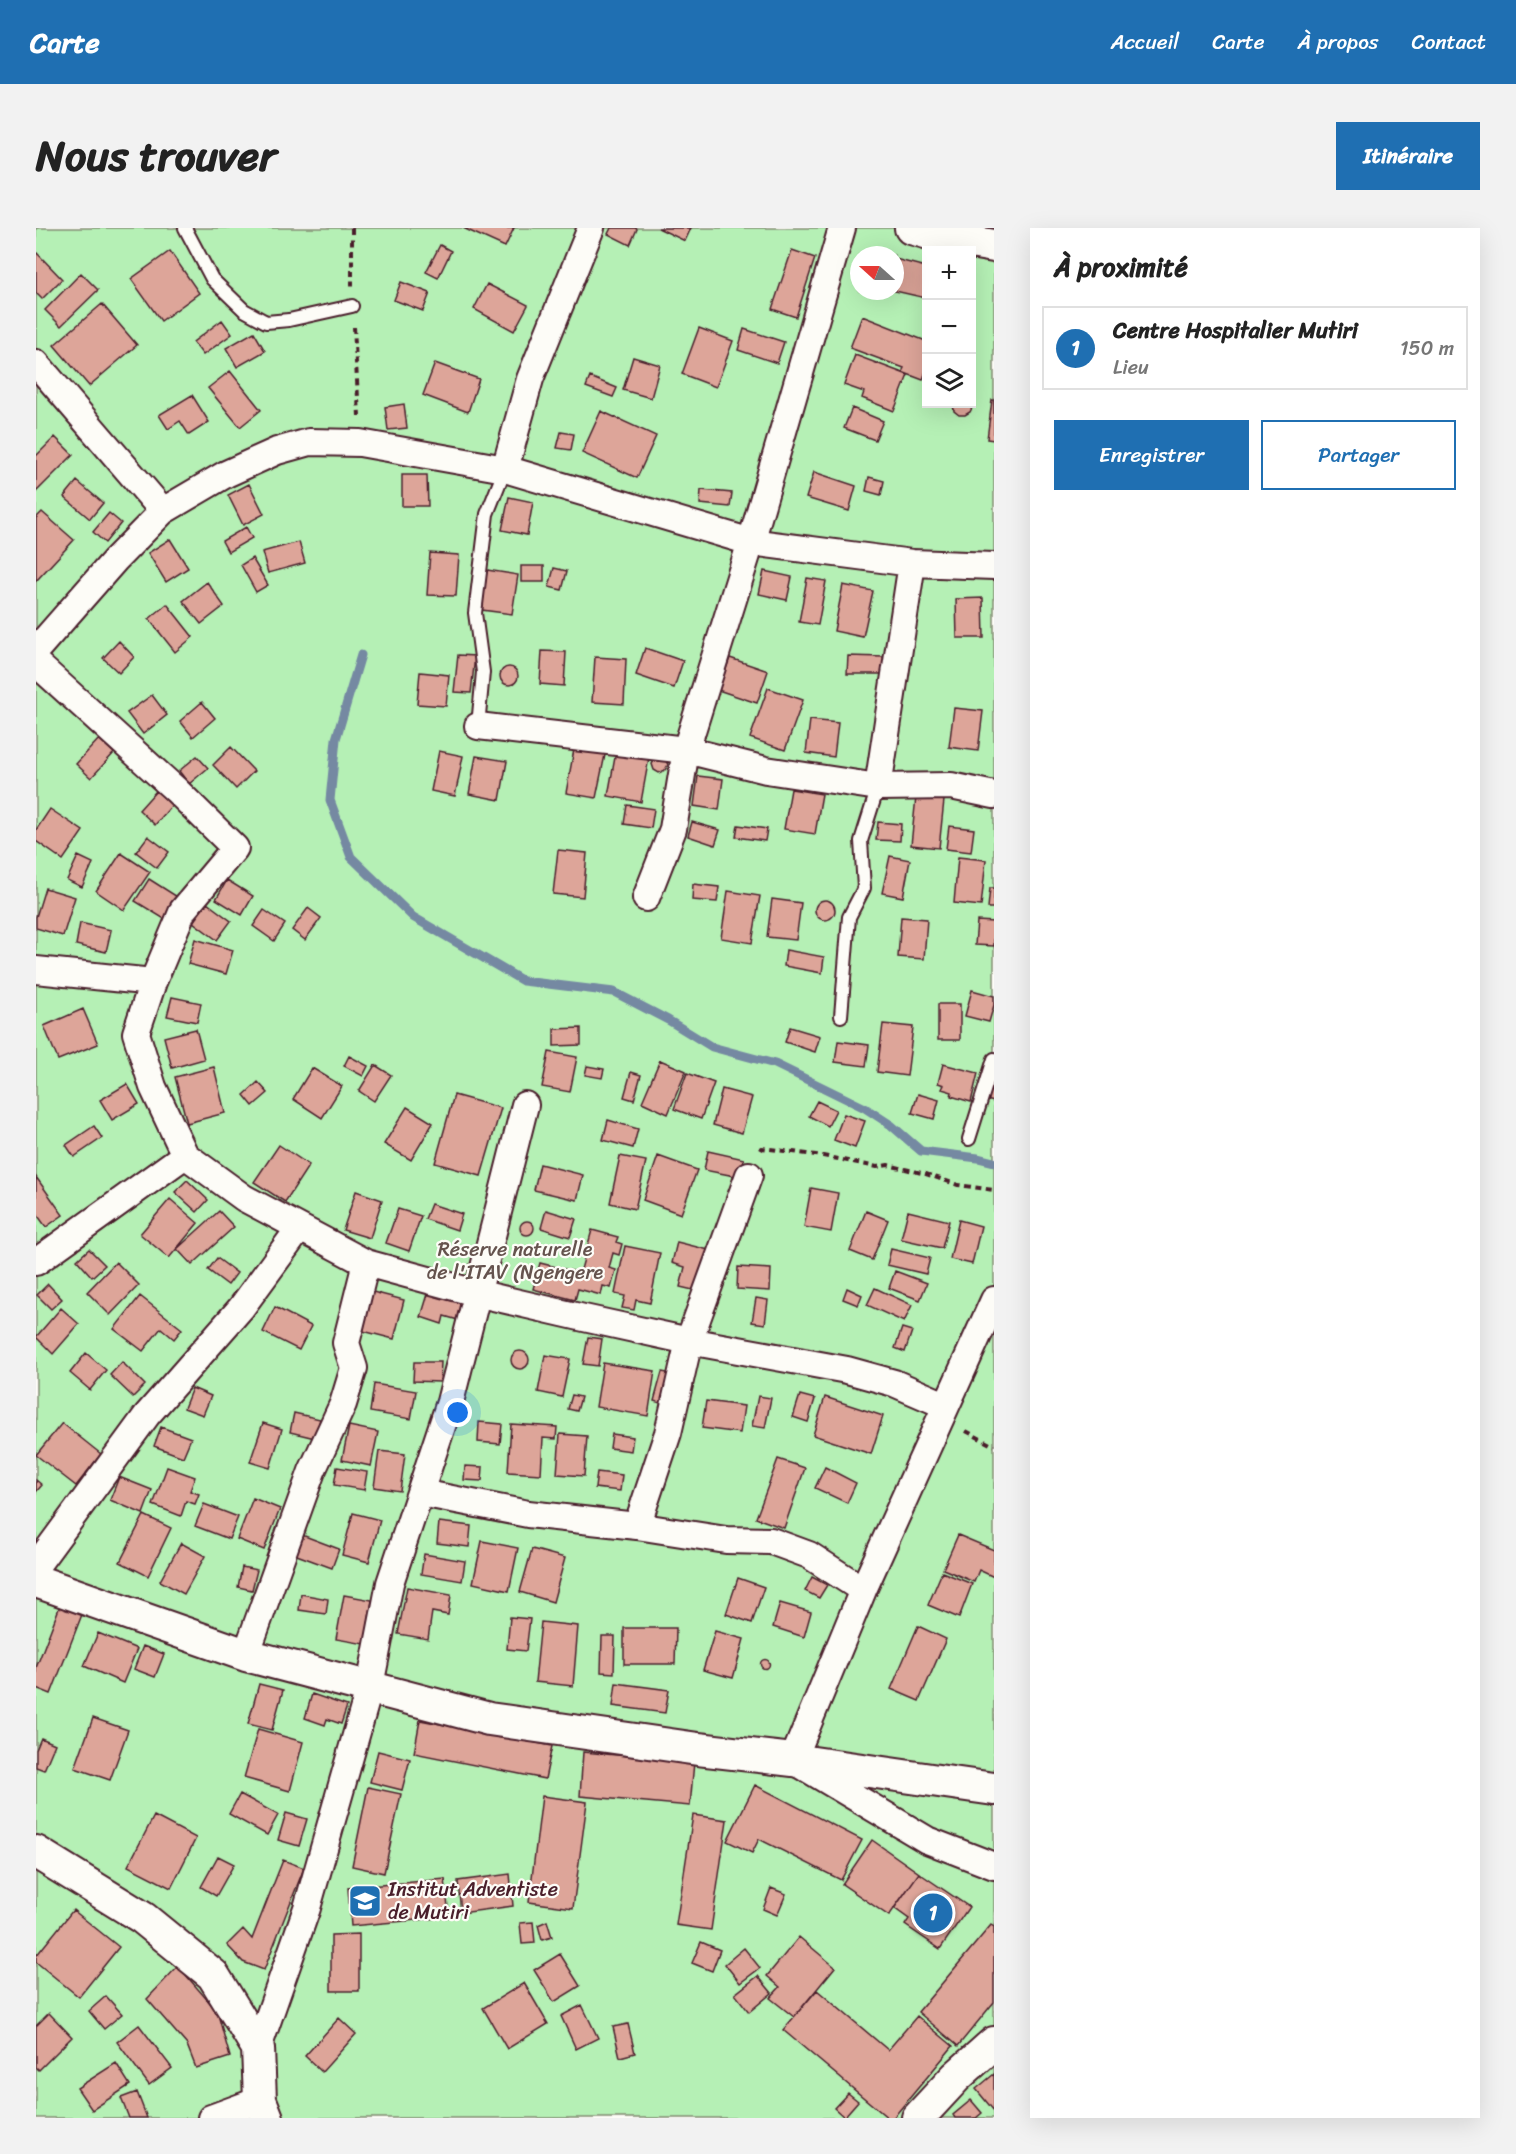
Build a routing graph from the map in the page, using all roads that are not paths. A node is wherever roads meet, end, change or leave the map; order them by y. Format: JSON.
{"nodes":[{"id":1,"x":185,"y":228,"type":"edge"},
{"id":2,"x":591,"y":228,"type":"edge"},
{"id":3,"x":842,"y":228,"type":"edge"},
{"id":4,"x":911,"y":228,"type":"edge"},
{"id":5,"x":994,"y":246,"type":"edge"},
{"id":6,"x":352,"y":306,"type":"road end"},
{"id":7,"x":36,"y":363,"type":"edge"},
{"id":8,"x":505,"y":469,"type":"junction"},
{"id":9,"x":163,"y":511,"type":"junction"},
{"id":10,"x":751,"y":542,"type":"junction"},
{"id":11,"x":912,"y":563,"type":"junction"},
{"id":12,"x":994,"y":566,"type":"edge"},
{"id":13,"x":36,"y":650,"type":"edge"},
{"id":14,"x":36,"y":663,"type":"edge"},
{"id":15,"x":478,"y":726,"type":"joint"},
{"id":16,"x":686,"y":750,"type":"junction"},
{"id":17,"x":878,"y":788,"type":"junction"},
{"id":18,"x":994,"y":795,"type":"edge"},
{"id":19,"x":646,"y":898,"type":"dead end"},
{"id":20,"x":36,"y":970,"type":"edge"},
{"id":21,"x":153,"y":982,"type":"junction"},
{"id":22,"x":841,"y":1016,"type":"dead end"},
{"id":23,"x":994,"y":1059,"type":"edge"},
{"id":24,"x":525,"y":1105,"type":"dead end"},
{"id":25,"x":969,"y":1140,"type":"dead end"},
{"id":26,"x":185,"y":1155,"type":"junction"},
{"id":27,"x":749,"y":1175,"type":"road end"},
{"id":28,"x":299,"y":1229,"type":"junction"},
{"id":29,"x":36,"y":1262,"type":"edge"},
{"id":30,"x":366,"y":1263,"type":"junction"},
{"id":31,"x":476,"y":1293,"type":"junction"},
{"id":32,"x":994,"y":1300,"type":"edge"},
{"id":33,"x":689,"y":1341,"type":"junction"},
{"id":34,"x":945,"y":1406,"type":"junction"},
{"id":35,"x":421,"y":1493,"type":"junction"},
{"id":36,"x":638,"y":1526,"type":"junction"},
{"id":37,"x":36,"y":1566,"type":"edge"},
{"id":38,"x":36,"y":1581,"type":"edge"},
{"id":39,"x":863,"y":1590,"type":"junction"},
{"id":40,"x":246,"y":1655,"type":"junction"},
{"id":41,"x":370,"y":1686,"type":"junction"},
{"id":42,"x":793,"y":1760,"type":"junction"},
{"id":43,"x":994,"y":1789,"type":"edge"},
{"id":44,"x":36,"y":1852,"type":"edge"},
{"id":45,"x":994,"y":1866,"type":"edge"},
{"id":46,"x":994,"y":2043,"type":"edge"},
{"id":47,"x":258,"y":2048,"type":"junction"},
{"id":48,"x":264,"y":2109,"type":"edge"},
{"id":49,"x":211,"y":2118,"type":"edge"},
{"id":50,"x":918,"y":2118,"type":"edge"}],
"edges":[{"from":1,"to":6,"type":"lane"},
{"from":2,"to":8,"type":"street"},
{"from":3,"to":10,"type":"street"},
{"from":4,"to":5,"type":"street"},
{"from":7,"to":9,"type":"street"},
{"from":8,"to":9,"type":"street"},
{"from":8,"to":10,"type":"street"},
{"from":8,"to":15,"type":"lane"},
{"from":9,"to":13,"type":"street"},
{"from":10,"to":11,"type":"street"},
{"from":10,"to":16,"type":"street"},
{"from":11,"to":12,"type":"street"},
{"from":11,"to":17,"type":"street"},
{"from":14,"to":21,"type":"street"},
{"from":15,"to":16,"type":"street"},
{"from":16,"to":17,"type":"street"},
{"from":16,"to":19,"type":"street"},
{"from":17,"to":18,"type":"street"},
{"from":17,"to":22,"type":"lane"},
{"from":20,"to":21,"type":"street"},
{"from":21,"to":26,"type":"street"},
{"from":23,"to":25,"type":"lane"},
{"from":24,"to":31,"type":"street"},
{"from":26,"to":28,"type":"street"},
{"from":26,"to":29,"type":"street"},
{"from":27,"to":33,"type":"street"},
{"from":28,"to":30,"type":"street"},
{"from":28,"to":37,"type":"street"},
{"from":30,"to":31,"type":"street"},
{"from":30,"to":40,"type":"street"},
{"from":31,"to":33,"type":"street"},
{"from":31,"to":35,"type":"street"},
{"from":32,"to":34,"type":"street"},
{"from":33,"to":34,"type":"street"},
{"from":33,"to":36,"type":"street"},
{"from":34,"to":39,"type":"street"},
{"from":35,"to":36,"type":"street"},
{"from":35,"to":41,"type":"street"},
{"from":36,"to":39,"type":"street"},
{"from":38,"to":40,"type":"street"},
{"from":39,"to":42,"type":"street"},
{"from":40,"to":41,"type":"street"},
{"from":41,"to":42,"type":"street"},
{"from":41,"to":47,"type":"street"},
{"from":42,"to":43,"type":"street"},
{"from":42,"to":45,"type":"street"},
{"from":44,"to":47,"type":"street"},
{"from":46,"to":50,"type":"street"},
{"from":47,"to":48,"type":"street"},
{"from":48,"to":49,"type":"street"}]}
